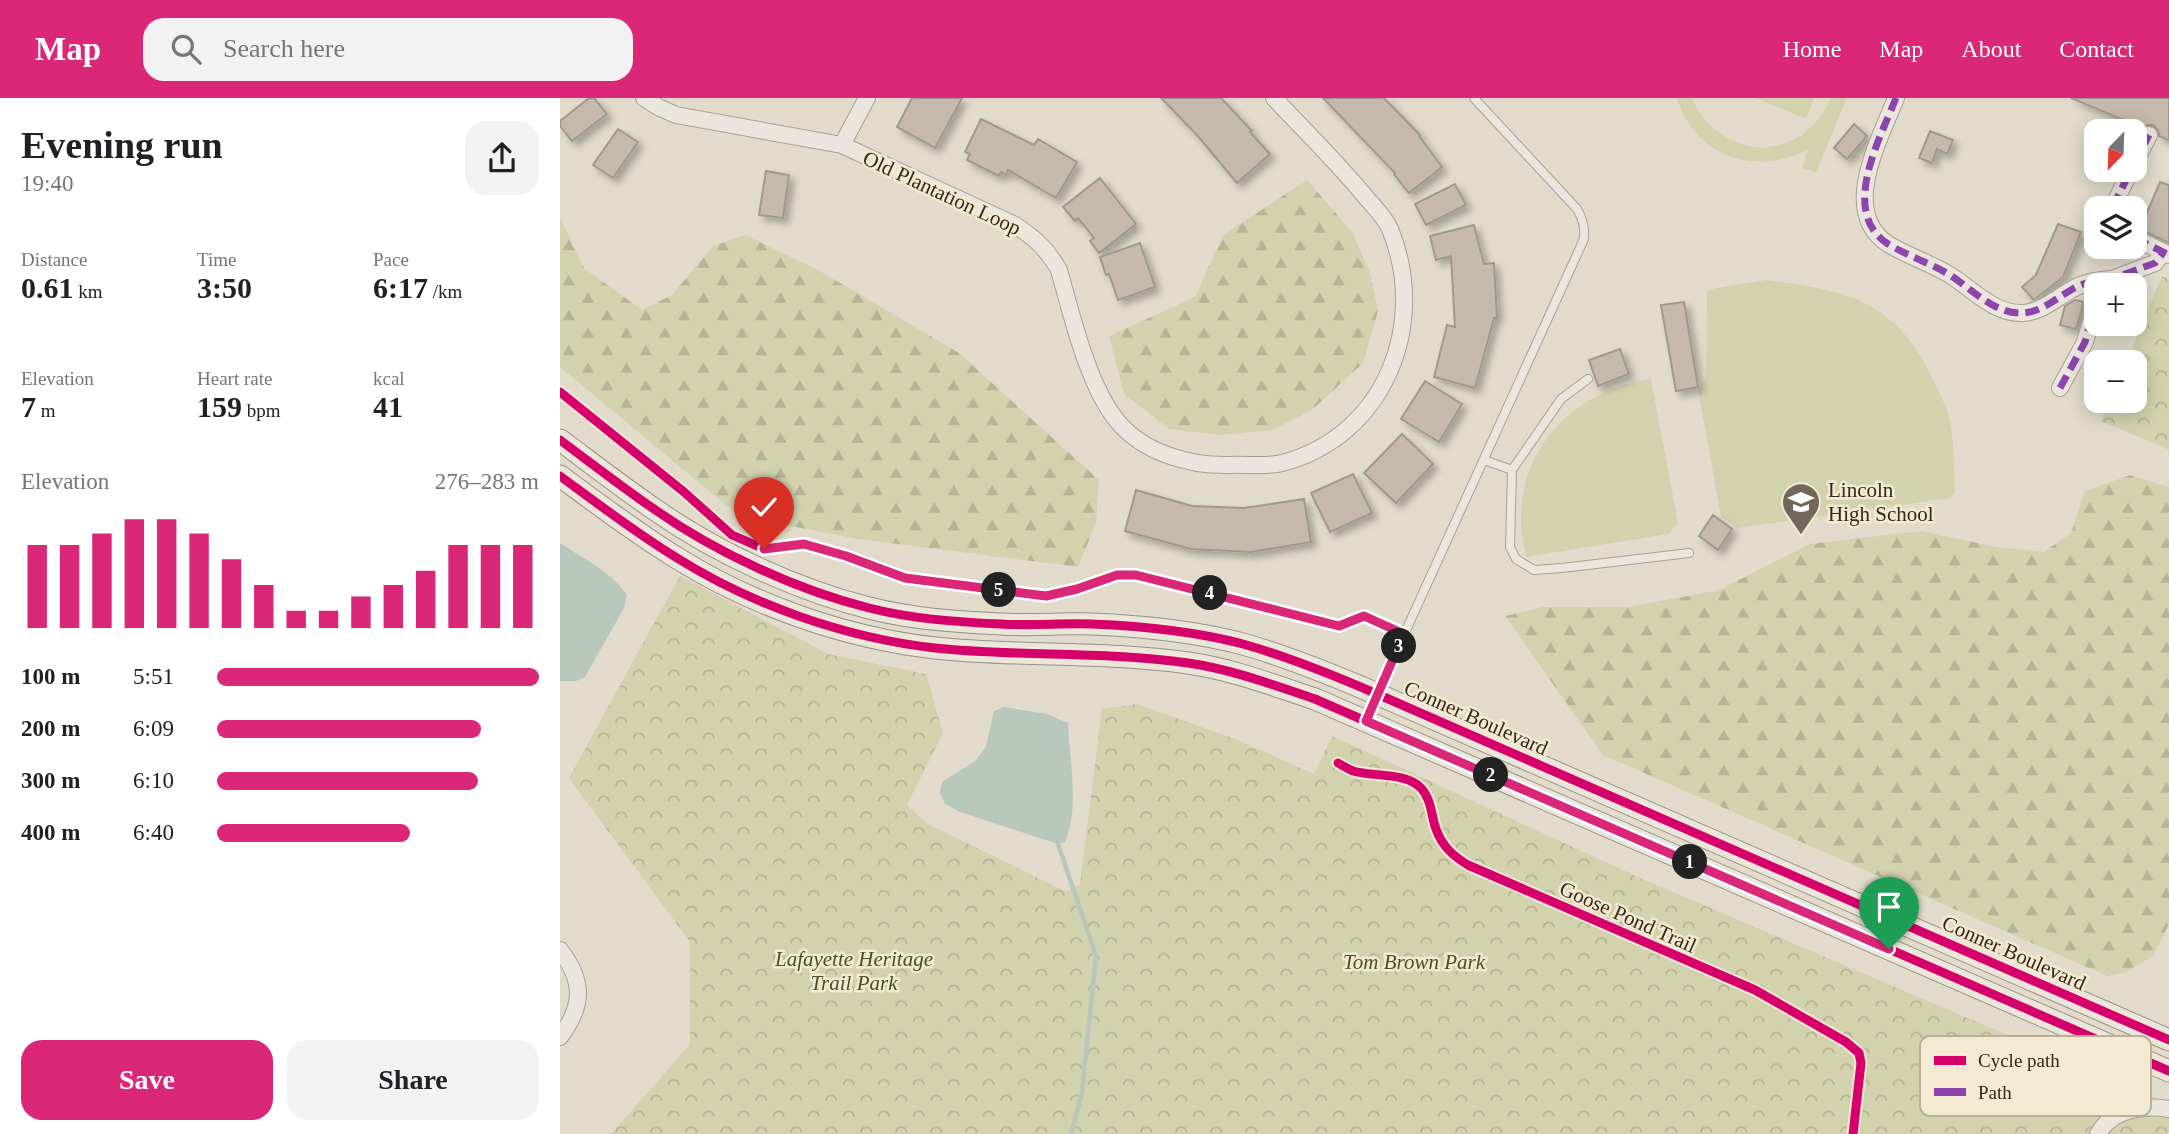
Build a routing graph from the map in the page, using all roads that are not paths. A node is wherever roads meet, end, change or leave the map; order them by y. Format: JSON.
{"nodes":[{"id":1,"x":644,"y":98,"type":"edge"},
{"id":2,"x":867,"y":98,"type":"edge"},
{"id":3,"x":1274,"y":98,"type":"edge"},
{"id":4,"x":1474,"y":98,"type":"edge"},
{"id":5,"x":1896,"y":98,"type":"edge"},
{"id":6,"x":2149,"y":135,"type":"dead end"},
{"id":7,"x":2147,"y":139,"type":"edge"},
{"id":8,"x":842,"y":145,"type":"junction"},
{"id":9,"x":2147,"y":244,"type":"edge"},
{"id":10,"x":2166,"y":254,"type":"edge"},
{"id":11,"x":2131,"y":273,"type":"edge"},
{"id":12,"x":2084,"y":284,"type":"edge"},
{"id":13,"x":2087,"y":336,"type":"edge"},
{"id":14,"x":1588,"y":379,"type":"dead end"},
{"id":15,"x":2060,"y":388,"type":"dead end"},
{"id":16,"x":560,"y":440,"type":"edge"},
{"id":17,"x":1484,"y":460,"type":"junction"},
{"id":18,"x":1512,"y":470,"type":"junction"},
{"id":19,"x":560,"y":476,"type":"edge"},
{"id":20,"x":1689,"y":553,"type":"dead end"},
{"id":21,"x":1377,"y":694,"type":"junction"},
{"id":22,"x":1366,"y":721,"type":"junction"},
{"id":23,"x":560,"y":950,"type":"edge"},
{"id":24,"x":2089,"y":1036,"type":"edge"},
{"id":25,"x":560,"y":1037,"type":"edge"},
{"id":26,"x":2169,"y":1040,"type":"edge"},
{"id":27,"x":2151,"y":1063,"type":"edge"},
{"id":28,"x":2169,"y":1071,"type":"edge"},
{"id":29,"x":2151,"y":1107,"type":"edge"},
{"id":30,"x":2169,"y":1109,"type":"edge"},
{"id":31,"x":2116,"y":1116,"type":"edge"},
{"id":32,"x":2098,"y":1134,"type":"edge"}],
"edges":[{"from":1,"to":8,"type":"street","name":"Old Plantation Loop"},
{"from":2,"to":8,"type":"street","name":"Old Plantation Loop"},
{"from":3,"to":8,"type":"street","name":"Old Plantation Loop"},
{"from":4,"to":17,"type":"lane"},
{"from":5,"to":12,"type":"street"},
{"from":6,"to":7,"type":"street"},
{"from":9,"to":10,"type":"street"},
{"from":10,"to":11,"type":"street"},
{"from":13,"to":15,"type":"street"},
{"from":14,"to":18,"type":"lane"},
{"from":16,"to":21,"type":"main road","name":"Conner Boulevard"},
{"from":17,"to":18,"type":"lane"},
{"from":17,"to":21,"type":"lane"},
{"from":18,"to":20,"type":"lane"},
{"from":19,"to":22,"type":"main road"},
{"from":21,"to":22,"type":"main road"},
{"from":21,"to":26,"type":"main road","name":"Conner Boulevard"},
{"from":22,"to":24,"type":"main road"},
{"from":23,"to":25,"type":"street"},
{"from":27,"to":28,"type":"main road"},
{"from":29,"to":30,"type":"street"},
{"from":31,"to":32,"type":"street"}]}
